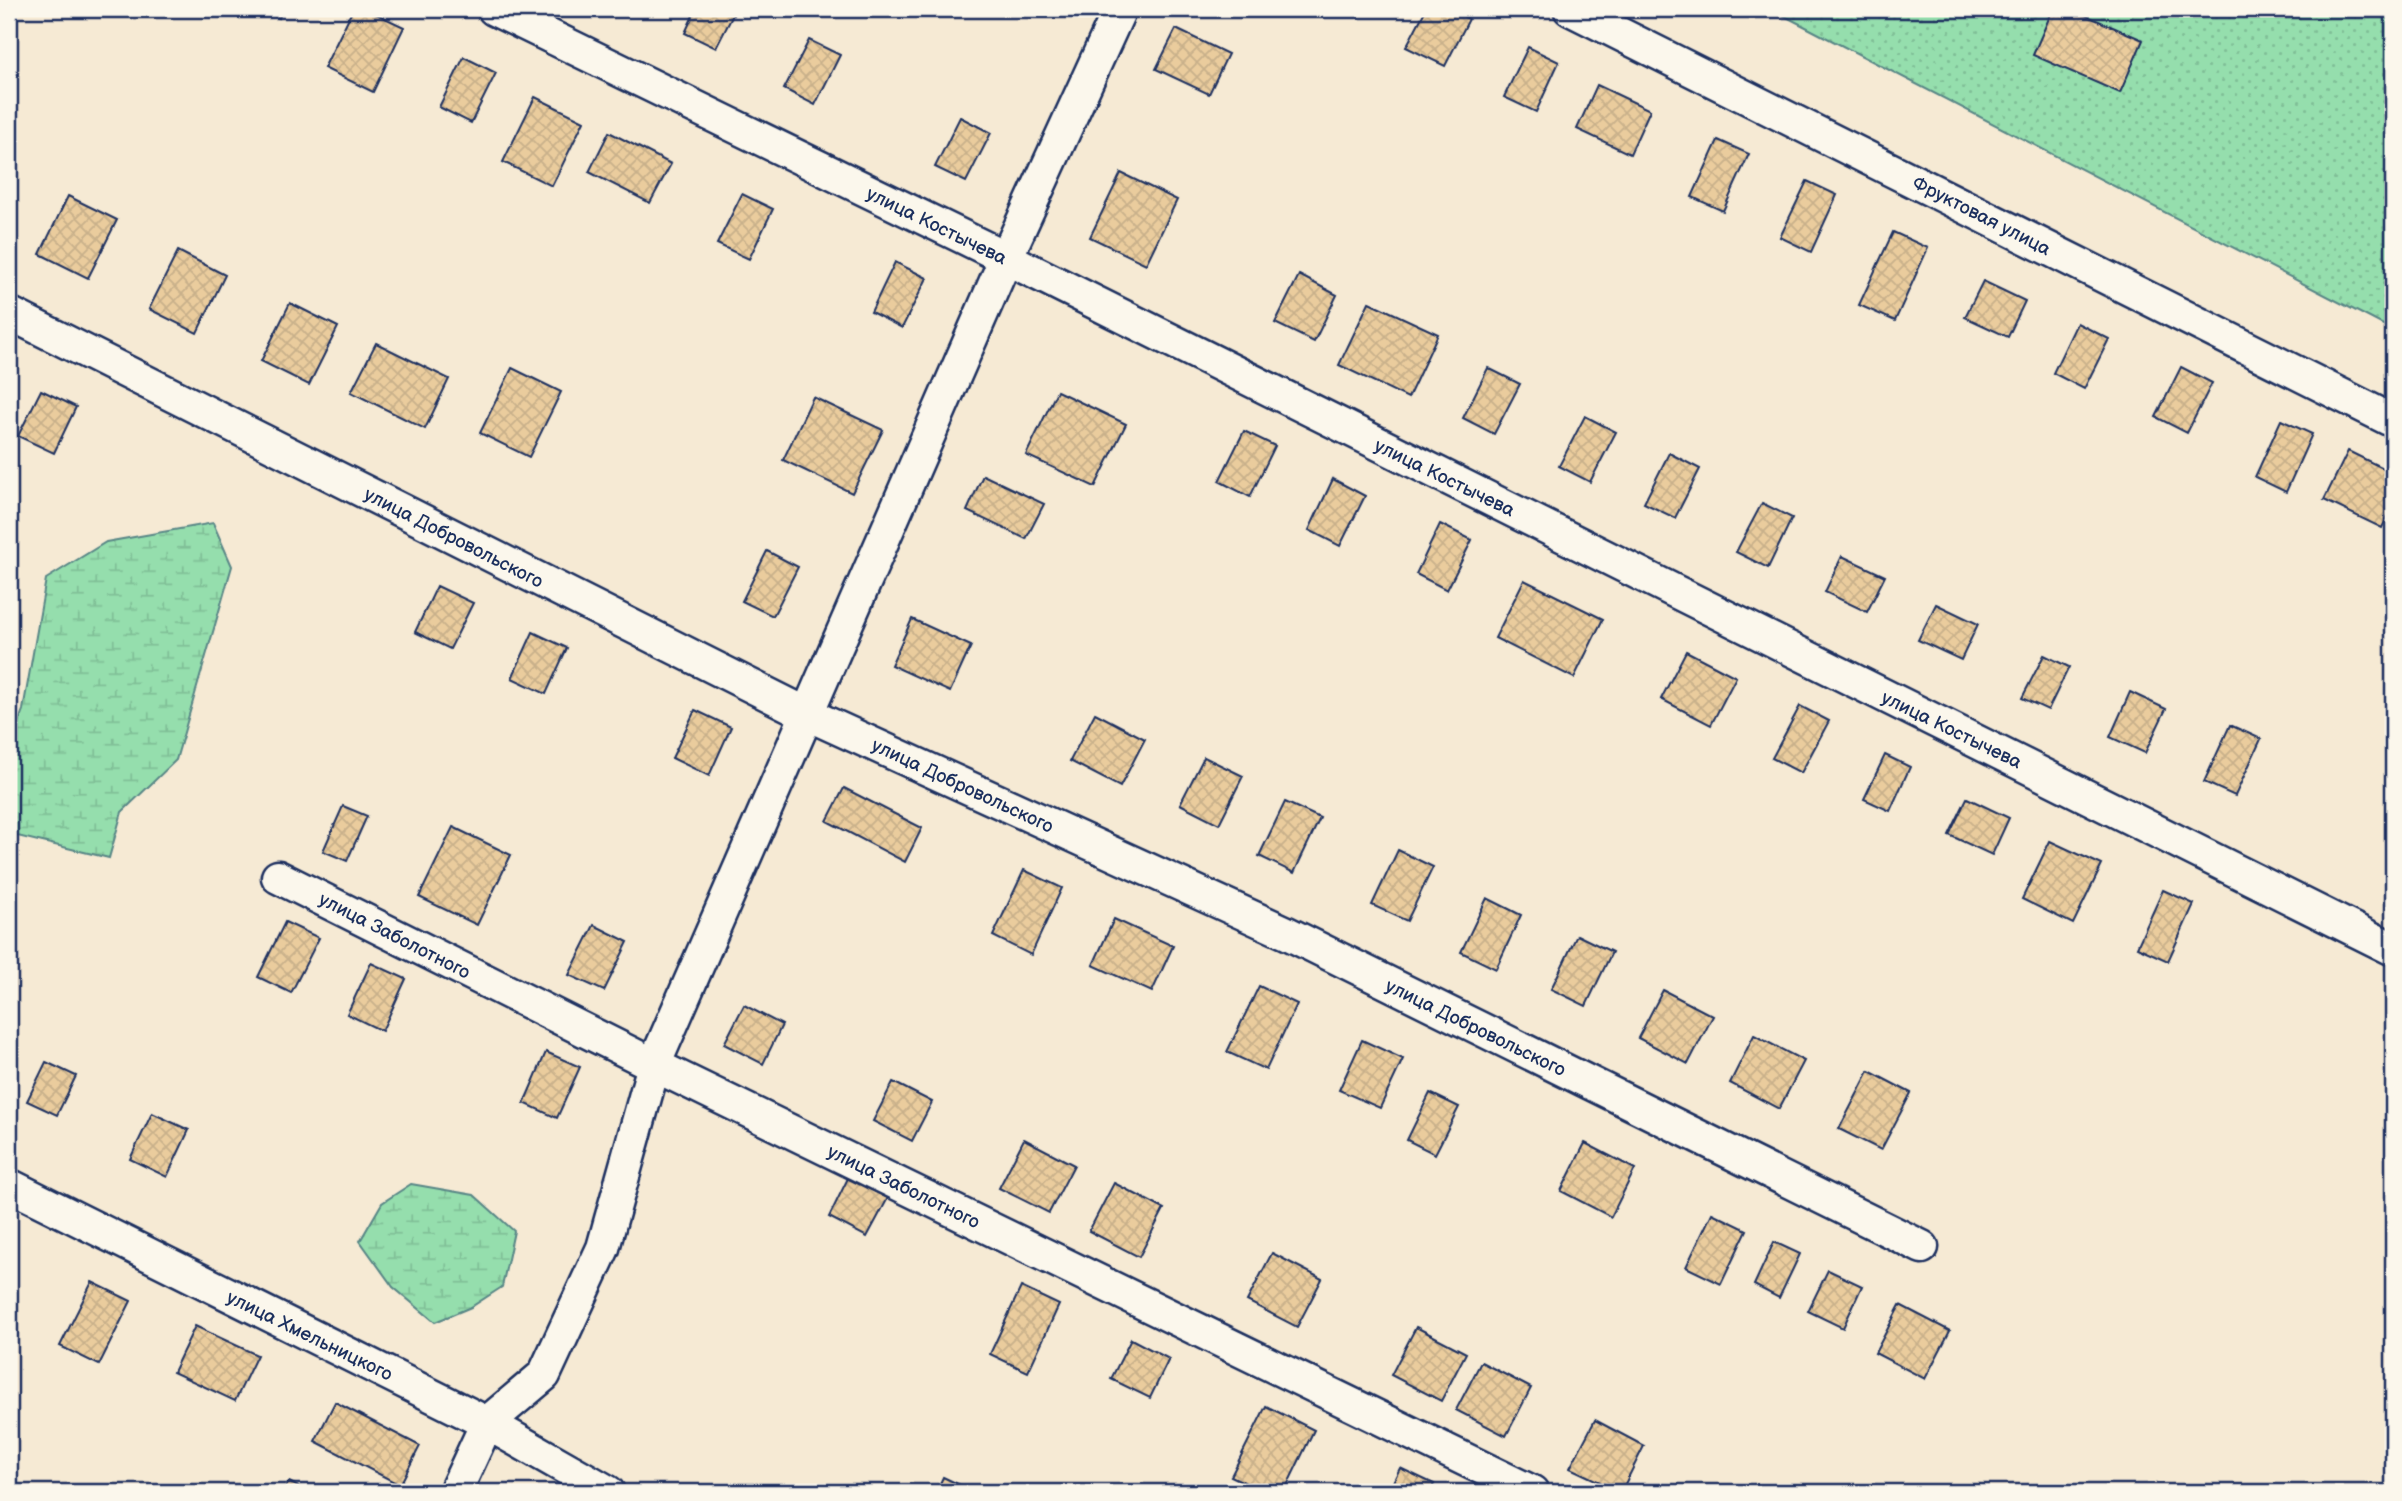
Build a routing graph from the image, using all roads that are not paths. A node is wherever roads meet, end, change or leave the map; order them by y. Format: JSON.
{"nodes":[{"id":1,"x":494,"y":9,"type":"edge"},
{"id":2,"x":1120,"y":9,"type":"edge"},
{"id":3,"x":1570,"y":9,"type":"edge"},
{"id":4,"x":1006,"y":258,"type":"junction"},
{"id":5,"x":9,"y":313,"type":"edge"},
{"id":6,"x":2393,"y":421,"type":"edge"},
{"id":7,"x":807,"y":714,"type":"junction"},
{"id":8,"x":278,"y":877,"type":"dead end"},
{"id":9,"x":2393,"y":949,"type":"edge"},
{"id":10,"x":654,"y":1065,"type":"junction"},
{"id":11,"x":9,"y":1185,"type":"edge"},
{"id":12,"x":1922,"y":1247,"type":"dead end"},
{"id":13,"x":487,"y":1423,"type":"junction"},
{"id":14,"x":456,"y":1492,"type":"edge"},
{"id":15,"x":608,"y":1492,"type":"edge"},
{"id":16,"x":1532,"y":1492,"type":"edge"}],
"edges":[{"from":1,"to":4,"type":"street","name":"улица Костычева"},
{"from":2,"to":4,"type":"street"},
{"from":3,"to":6,"type":"street","name":"Фруктовая улица"},
{"from":4,"to":7,"type":"street"},
{"from":4,"to":9,"type":"street","name":"улица Костычева"},
{"from":5,"to":7,"type":"street","name":"улица Добровольского"},
{"from":7,"to":10,"type":"street"},
{"from":7,"to":12,"type":"street","name":"улица Добровольского"},
{"from":8,"to":10,"type":"street","name":"улица Заболотного"},
{"from":10,"to":13,"type":"street"},
{"from":10,"to":16,"type":"street","name":"улица Заболотного"},
{"from":11,"to":13,"type":"street","name":"улица Хмельницкого"},
{"from":13,"to":14,"type":"street"},
{"from":13,"to":15,"type":"street","name":"улица Хмельницкого"}]}
